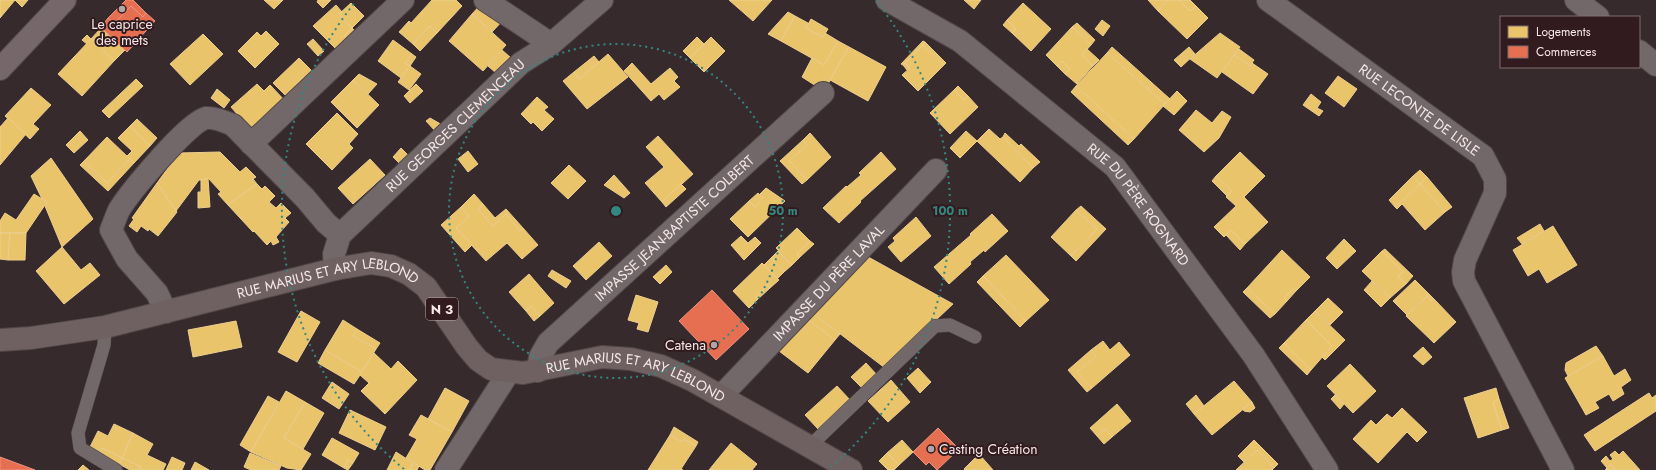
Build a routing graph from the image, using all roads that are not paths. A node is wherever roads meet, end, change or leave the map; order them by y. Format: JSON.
{"nodes":[{"id":1,"x":65,"y":0,"type":"edge"},
{"id":2,"x":403,"y":0,"type":"edge"},
{"id":3,"x":485,"y":0,"type":"edge"},
{"id":4,"x":602,"y":0,"type":"edge"},
{"id":5,"x":887,"y":0,"type":"edge"},
{"id":6,"x":1268,"y":0,"type":"edge"},
{"id":7,"x":1576,"y":0,"type":"edge"},
{"id":8,"x":1597,"y":16,"type":"edge"},
{"id":9,"x":551,"y":44,"type":"junction"},
{"id":10,"x":1640,"y":52,"type":"edge"},
{"id":11,"x":1656,"y":65,"type":"edge"},
{"id":12,"x":0,"y":69,"type":"edge"},
{"id":13,"x":823,"y":93,"type":"dead end"},
{"id":14,"x":251,"y":144,"type":"junction"},
{"id":15,"x":936,"y":170,"type":"dead end"},
{"id":16,"x":340,"y":235,"type":"junction"},
{"id":17,"x":335,"y":269,"type":"junction"},
{"id":18,"x":166,"y":312,"type":"junction"},
{"id":19,"x":105,"y":327,"type":"junction"},
{"id":20,"x":975,"y":337,"type":"dead end"},
{"id":21,"x":0,"y":340,"type":"edge"},
{"id":22,"x":538,"y":371,"type":"junction"},
{"id":23,"x":509,"y":372,"type":"junction"},
{"id":24,"x":721,"y":396,"type":"junction"},
{"id":25,"x":810,"y":446,"type":"junction"},
{"id":26,"x":116,"y":470,"type":"edge"},
{"id":27,"x":446,"y":470,"type":"edge"},
{"id":28,"x":851,"y":470,"type":"edge"},
{"id":29,"x":1326,"y":470,"type":"edge"},
{"id":30,"x":1563,"y":470,"type":"edge"}],
"edges":[{"from":1,"to":12,"type":"main road"},
{"from":2,"to":14,"type":"street"},
{"from":3,"to":9,"type":"street"},
{"from":4,"to":9,"type":"street","name":"RUE GEORGES CLEMENCEAU"},
{"from":5,"to":29,"type":"street","name":"RUE DU PÈRE ROGNARD"},
{"from":6,"to":30,"type":"street","name":"RUE LECONTE DE LISLE"},
{"from":7,"to":8,"type":"street"},
{"from":9,"to":16,"type":"street","name":"RUE GEORGES CLEMENCEAU"},
{"from":10,"to":11,"type":"street"},
{"from":13,"to":22,"type":"street","name":"IMPASSE JEAN-BAPTISTE COLBERT"},
{"from":14,"to":16,"type":"street"},
{"from":14,"to":18,"type":"street"},
{"from":15,"to":24,"type":"street","name":"IMPASSE DU PÈRE LAVAL"},
{"from":16,"to":17,"type":"street","name":"RUE GEORGES CLEMENCEAU"},
{"from":17,"to":18,"type":"main road","name":"RUE MARIUS ET ARY LEBLOND","number":"N 3"},
{"from":17,"to":23,"type":"main road","name":"RUE MARIUS ET ARY LEBLOND","number":"N 3"},
{"from":18,"to":19,"type":"main road","name":"RUE MARIUS ET ARY LEBLOND","number":"N 3"},
{"from":19,"to":21,"type":"main road","name":"RUE MARIUS ET ARY LEBLOND","number":"N 3"},
{"from":19,"to":26,"type":"lane"},
{"from":20,"to":25,"type":"lane"},
{"from":22,"to":23,"type":"main road","name":"RUE MARIUS ET ARY LEBLOND","number":"N 3"},
{"from":22,"to":24,"type":"main road","name":"RUE MARIUS ET ARY LEBLOND","number":"N 3"},
{"from":23,"to":27,"type":"street"},
{"from":24,"to":25,"type":"main road","name":"RUE MARIUS ET ARY LEBLOND","number":"N 3"},
{"from":25,"to":28,"type":"main road","name":"RUE MARIUS ET ARY LEBLOND","number":"N 3"}]}
